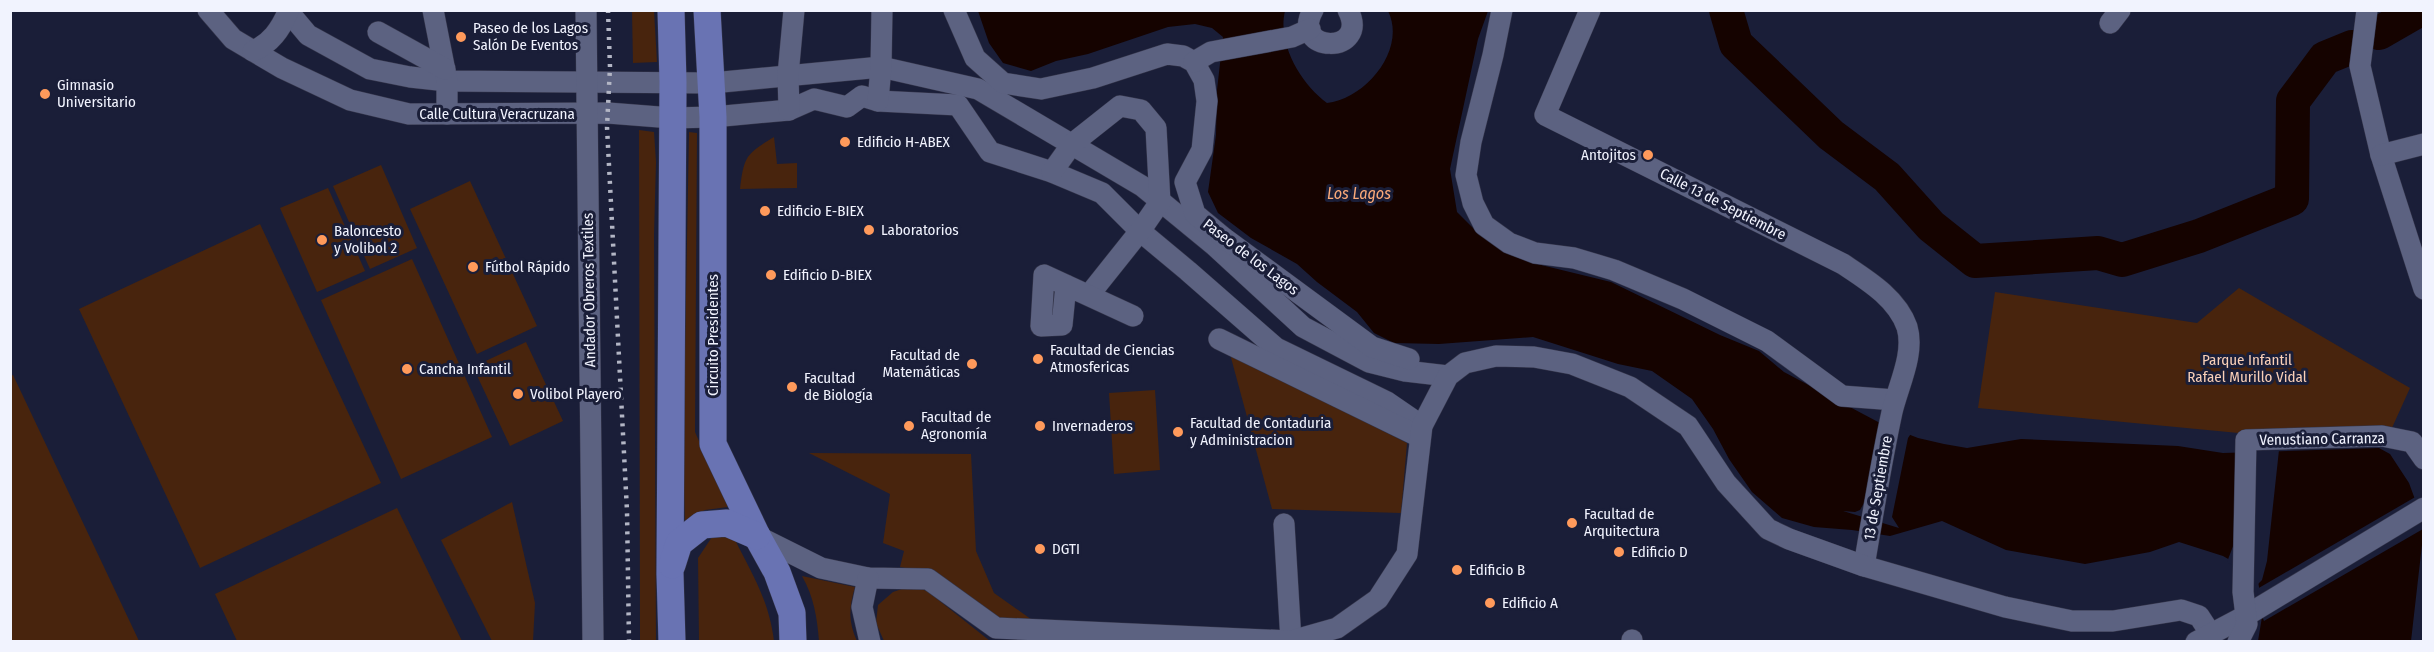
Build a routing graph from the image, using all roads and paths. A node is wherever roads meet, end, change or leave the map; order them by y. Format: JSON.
{"nodes":[{"id":1,"x":208,"y":10,"type":"edge"},
{"id":2,"x":433,"y":10,"type":"edge"},
{"id":3,"x":586,"y":10,"type":"edge"},
{"id":4,"x":671,"y":10,"type":"edge"},
{"id":5,"x":708,"y":10,"type":"edge"},
{"id":6,"x":794,"y":10,"type":"edge"},
{"id":7,"x":882,"y":10,"type":"edge"},
{"id":8,"x":954,"y":10,"type":"edge"},
{"id":9,"x":1348,"y":10,"type":"edge"},
{"id":10,"x":1502,"y":10,"type":"edge"},
{"id":11,"x":1590,"y":10,"type":"edge"},
{"id":12,"x":2367,"y":10,"type":"edge"},
{"id":13,"x":287,"y":11,"type":"edge"},
{"id":14,"x":1311,"y":20,"type":"edge"},
{"id":15,"x":378,"y":32,"type":"dead end"},
{"id":16,"x":253,"y":51,"type":"junction"},
{"id":17,"x":1202,"y":57,"type":"junction"},
{"id":18,"x":881,"y":67,"type":"junction"},
{"id":19,"x":446,"y":75,"type":"junction"},
{"id":20,"x":788,"y":75,"type":"junction"},
{"id":21,"x":587,"y":82,"type":"junction"},
{"id":22,"x":673,"y":82,"type":"junction"},
{"id":23,"x":712,"y":82,"type":"junction"},
{"id":24,"x":878,"y":101,"type":"junction"},
{"id":25,"x":789,"y":110,"type":"junction"},
{"id":26,"x":588,"y":113,"type":"junction"},
{"id":27,"x":447,"y":114,"type":"junction"},
{"id":28,"x":713,"y":117,"type":"junction"},
{"id":29,"x":672,"y":118,"type":"junction"},
{"id":30,"x":1072,"y":144,"type":"junction"},
{"id":31,"x":2424,"y":144,"type":"edge"},
{"id":32,"x":2381,"y":155,"type":"junction"},
{"id":33,"x":1052,"y":172,"type":"junction"},
{"id":34,"x":1160,"y":202,"type":"junction"},
{"id":35,"x":1140,"y":231,"type":"junction"},
{"id":36,"x":1066,"y":285,"type":"dead end"},
{"id":37,"x":2424,"y":289,"type":"edge"},
{"id":38,"x":1089,"y":296,"type":"junction"},
{"id":39,"x":1132,"y":316,"type":"dead end"},
{"id":40,"x":1219,"y":339,"type":"dead end"},
{"id":41,"x":1448,"y":376,"type":"junction"},
{"id":42,"x":1894,"y":405,"type":"junction"},
{"id":43,"x":1422,"y":432,"type":"junction"},
{"id":44,"x":2424,"y":459,"type":"edge"},
{"id":45,"x":2424,"y":508,"type":"edge"},
{"id":46,"x":1284,"y":524,"type":"dead end"},
{"id":47,"x":757,"y":536,"type":"junction"},
{"id":48,"x":1866,"y":557,"type":"junction"},
{"id":49,"x":670,"y":574,"type":"junction"},
{"id":50,"x":868,"y":578,"type":"junction"},
{"id":51,"x":2253,"y":612,"type":"junction"},
{"id":52,"x":2203,"y":638,"type":"edge"},
{"id":53,"x":1291,"y":641,"type":"edge"},
{"id":54,"x":593,"y":642,"type":"edge"},
{"id":55,"x":672,"y":642,"type":"edge"},
{"id":56,"x":793,"y":642,"type":"edge"},
{"id":57,"x":870,"y":642,"type":"edge"},
{"id":58,"x":2238,"y":642,"type":"edge"}],
"edges":[{"from":1,"to":16,"type":"street","name":"Calle Cultura Veracruzana"},
{"from":2,"to":19,"type":"street"},
{"from":3,"to":21,"type":"street","name":"Andador Obreros Textiles"},
{"from":4,"to":22,"type":"main road"},
{"from":5,"to":23,"type":"main road","name":"Circuito Presidentes"},
{"from":6,"to":20,"type":"street"},
{"from":7,"to":18,"type":"street"},
{"from":8,"to":17,"type":"street"},
{"from":9,"to":14,"type":"street"},
{"from":10,"to":42,"type":"street"},
{"from":11,"to":42,"type":"street","name":"Calle 13 de Septiembre"},
{"from":12,"to":32,"type":"street"},
{"from":13,"to":16,"type":"street"},
{"from":13,"to":19,"type":"street"},
{"from":14,"to":17,"type":"street"},
{"from":15,"to":19,"type":"street"},
{"from":16,"to":27,"type":"street","name":"Calle Cultura Veracruzana"},
{"from":17,"to":41,"type":"street","name":"Paseo de los Lagos"},
{"from":18,"to":20,"type":"street"},
{"from":18,"to":24,"type":"street"},
{"from":18,"to":30,"type":"street"},
{"from":19,"to":21,"type":"street"},
{"from":19,"to":27,"type":"street"},
{"from":20,"to":23,"type":"street"},
{"from":20,"to":25,"type":"street"},
{"from":21,"to":22,"type":"street"},
{"from":21,"to":26,"type":"street","name":"Andador Obreros Textiles"},
{"from":22,"to":23,"type":"street"},
{"from":22,"to":29,"type":"main road"},
{"from":23,"to":28,"type":"main road","name":"Circuito Presidentes"},
{"from":24,"to":25,"type":"street","name":"Calle Cultura Veracruzana"},
{"from":24,"to":33,"type":"street"},
{"from":25,"to":28,"type":"street","name":"Calle Cultura Veracruzana"},
{"from":26,"to":27,"type":"street","name":"Calle Cultura Veracruzana"},
{"from":26,"to":29,"type":"street","name":"Calle Cultura Veracruzana"},
{"from":26,"to":54,"type":"street","name":"Andador Obreros Textiles"},
{"from":28,"to":29,"type":"street","name":"Calle Cultura Veracruzana"},
{"from":28,"to":47,"type":"main road","name":"Circuito Presidentes"},
{"from":29,"to":49,"type":"main road"},
{"from":30,"to":33,"type":"street"},
{"from":30,"to":34,"type":"street"},
{"from":30,"to":34,"type":"street"},
{"from":31,"to":32,"type":"street"},
{"from":32,"to":37,"type":"street"},
{"from":33,"to":35,"type":"street"},
{"from":34,"to":35,"type":"street"},
{"from":34,"to":41,"type":"street"},
{"from":35,"to":38,"type":"street"},
{"from":35,"to":43,"type":"street"},
{"from":36,"to":38,"type":"street"},
{"from":38,"to":39,"type":"street"},
{"from":40,"to":43,"type":"street"},
{"from":41,"to":43,"type":"street"},
{"from":41,"to":48,"type":"street"},
{"from":42,"to":48,"type":"street","name":"13 de Septiembre"},
{"from":43,"to":53,"type":"street"},
{"from":44,"to":51,"type":"street","name":"Venustiano Carranza"},
{"from":45,"to":51,"type":"street"},
{"from":46,"to":53,"type":"street"},
{"from":47,"to":49,"type":"main road"},
{"from":47,"to":50,"type":"street"},
{"from":47,"to":56,"type":"main road","name":"Circuito Presidentes"},
{"from":48,"to":52,"type":"street"},
{"from":49,"to":55,"type":"main road"},
{"from":50,"to":53,"type":"street"},
{"from":50,"to":57,"type":"street"},
{"from":51,"to":52,"type":"street"},
{"from":51,"to":58,"type":"street"}]}
